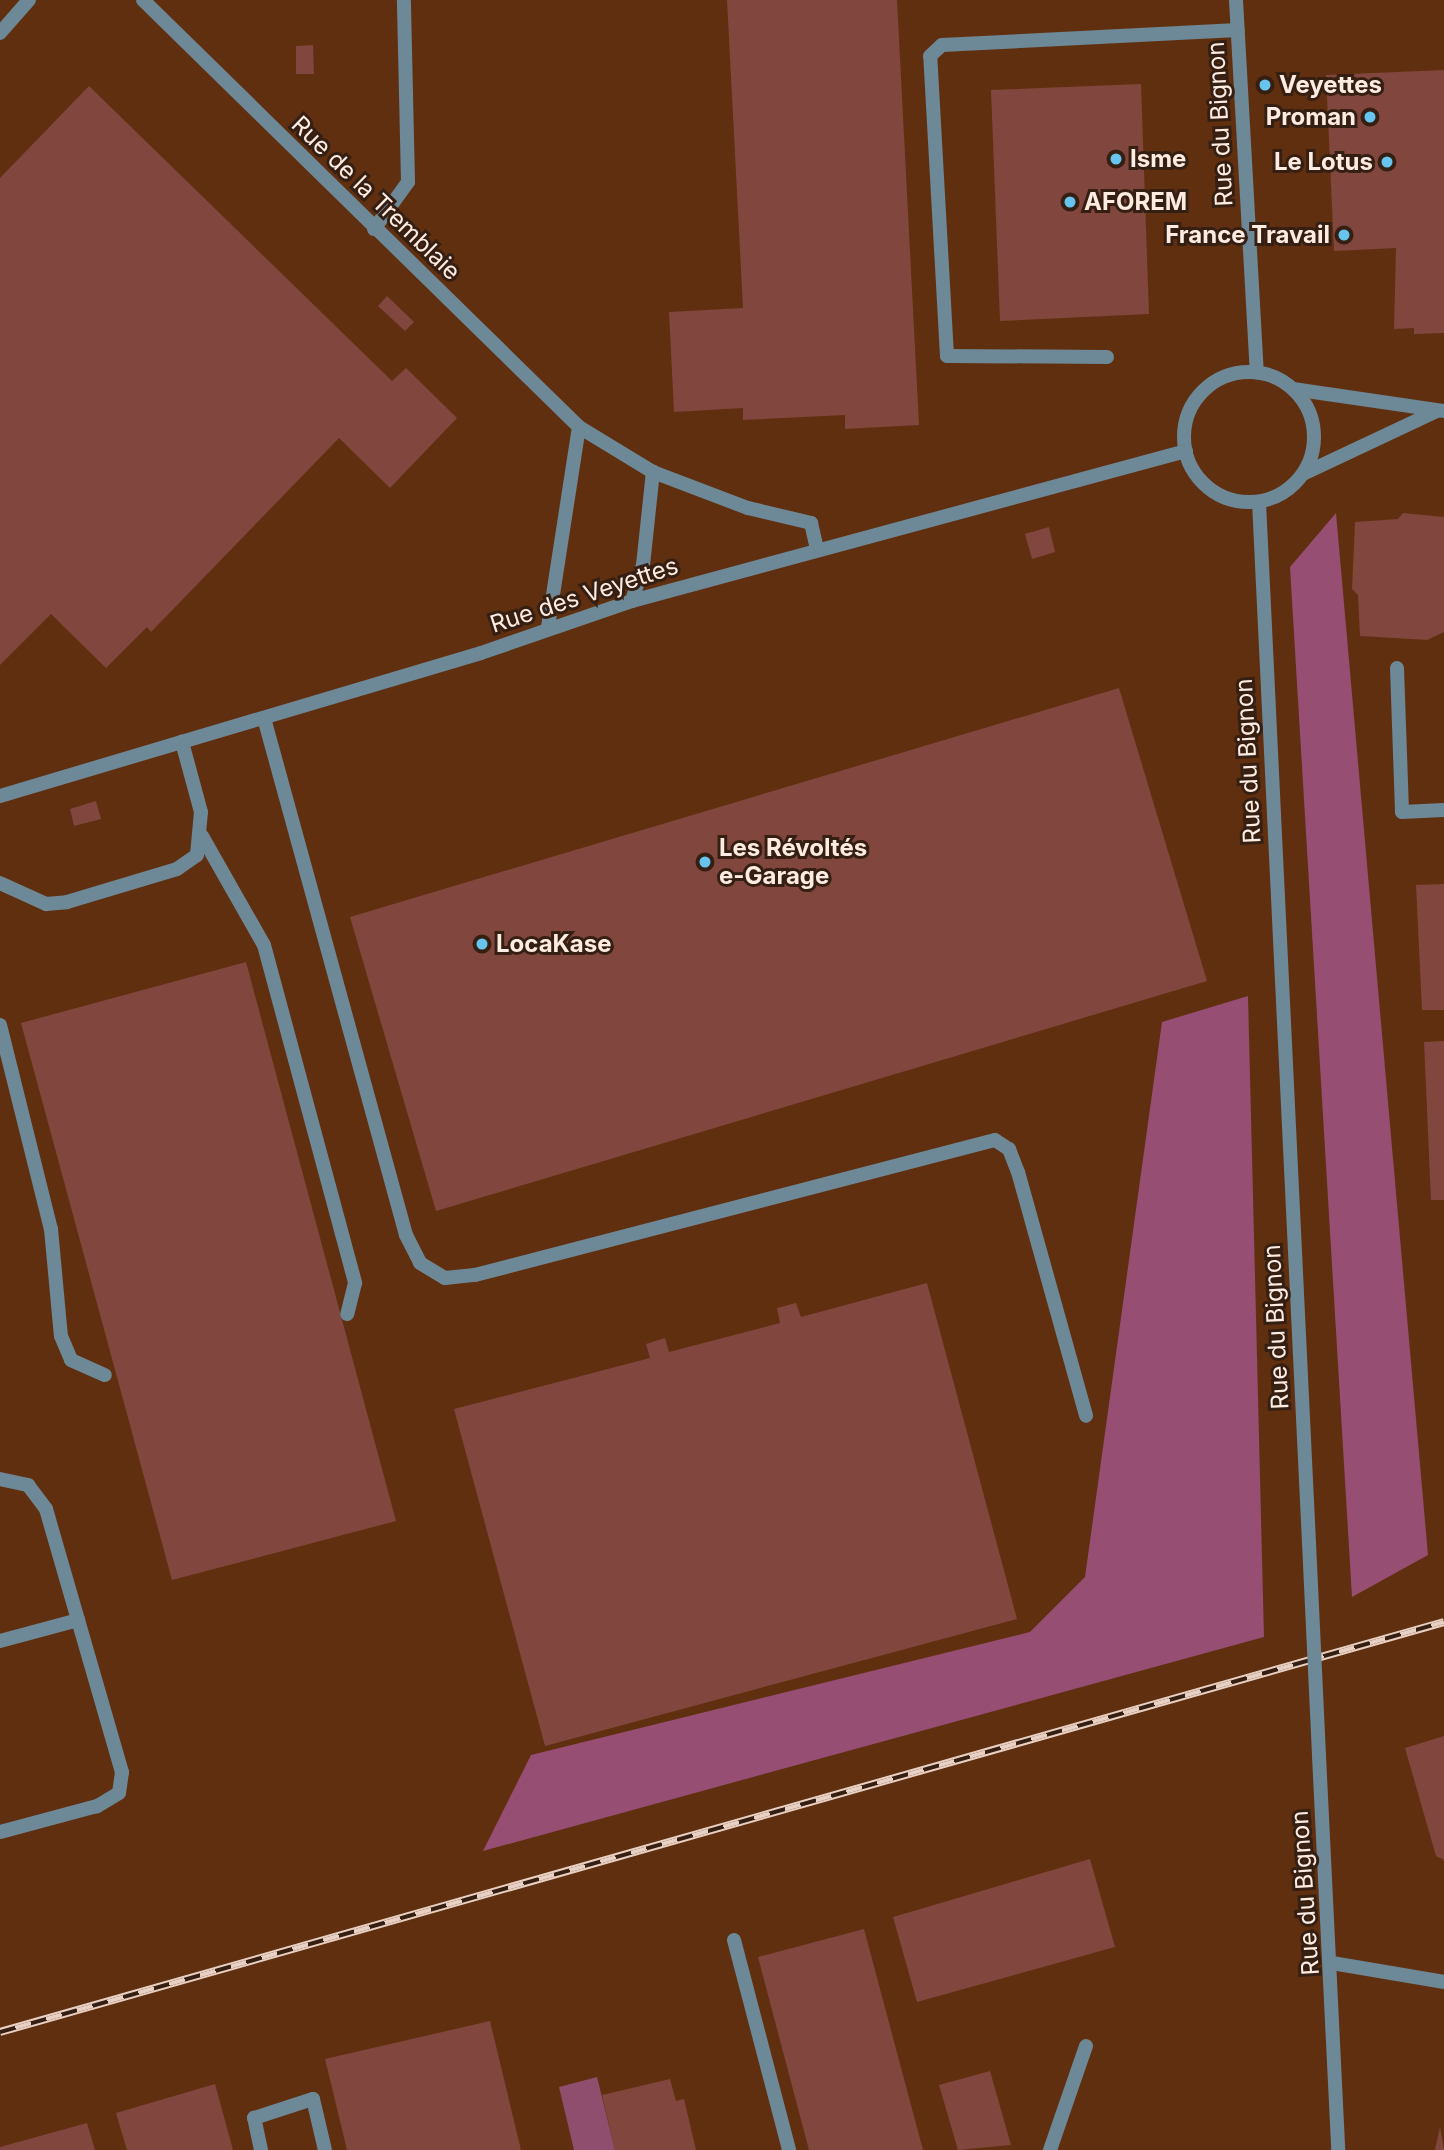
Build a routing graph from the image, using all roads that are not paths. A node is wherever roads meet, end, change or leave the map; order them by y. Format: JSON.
{"nodes":[{"id":1,"x":29,"y":0,"type":"edge"},
{"id":2,"x":143,"y":0,"type":"edge"},
{"id":3,"x":404,"y":0,"type":"edge"},
{"id":4,"x":1236,"y":0,"type":"edge"},
{"id":5,"x":1238,"y":30,"type":"junction"},
{"id":6,"x":0,"y":33,"type":"edge"},
{"id":7,"x":374,"y":229,"type":"junction"},
{"id":8,"x":1107,"y":357,"type":"dead end"},
{"id":9,"x":1256,"y":372,"type":"junction"},
{"id":10,"x":1293,"y":389,"type":"junction"},
{"id":11,"x":1441,"y":411,"type":"edge"},
{"id":12,"x":579,"y":427,"type":"junction"},
{"id":13,"x":1186,"y":451,"type":"junction"},
{"id":14,"x":653,"y":472,"type":"junction"},
{"id":15,"x":1303,"y":474,"type":"junction"},
{"id":16,"x":1259,"y":502,"type":"junction"},
{"id":17,"x":817,"y":548,"type":"junction"},
{"id":18,"x":632,"y":601,"type":"junction"},
{"id":19,"x":548,"y":627,"type":"junction"},
{"id":20,"x":1397,"y":668,"type":"dead end"},
{"id":21,"x":264,"y":718,"type":"junction"},
{"id":22,"x":182,"y":742,"type":"junction"},
{"id":23,"x":0,"y":796,"type":"edge"},
{"id":24,"x":1444,"y":810,"type":"edge"},
{"id":25,"x":202,"y":836,"type":"junction"},
{"id":26,"x":0,"y":883,"type":"edge"},
{"id":27,"x":0,"y":1025,"type":"edge"},
{"id":28,"x":347,"y":1314,"type":"dead end"},
{"id":29,"x":106,"y":1375,"type":"dead end"},
{"id":30,"x":1086,"y":1416,"type":"dead end"},
{"id":31,"x":0,"y":1479,"type":"edge"},
{"id":32,"x":78,"y":1620,"type":"junction"},
{"id":33,"x":0,"y":1641,"type":"edge"},
{"id":34,"x":0,"y":1832,"type":"edge"},
{"id":35,"x":734,"y":1940,"type":"dead end"},
{"id":36,"x":1332,"y":1963,"type":"junction"},
{"id":37,"x":1444,"y":1982,"type":"edge"},
{"id":38,"x":1086,"y":2046,"type":"dead end"},
{"id":39,"x":261,"y":2150,"type":"edge"},
{"id":40,"x":325,"y":2150,"type":"edge"},
{"id":41,"x":789,"y":2150,"type":"edge"},
{"id":42,"x":1050,"y":2150,"type":"edge"},
{"id":43,"x":1338,"y":2150,"type":"edge"}],
"edges":[{"from":1,"to":6,"type":"street"},
{"from":2,"to":7,"type":"street","name":"Rue de la Tremblaie"},
{"from":3,"to":7,"type":"street"},
{"from":4,"to":5,"type":"street","name":"Rue du Bignon"},
{"from":5,"to":8,"type":"street"},
{"from":5,"to":9,"type":"street","name":"Rue du Bignon"},
{"from":7,"to":12,"type":"street","name":"Rue de la Tremblaie"},
{"from":9,"to":10,"type":"street"},
{"from":9,"to":13,"type":"street"},
{"from":10,"to":11,"type":"street"},
{"from":10,"to":15,"type":"street"},
{"from":11,"to":15,"type":"street"},
{"from":12,"to":14,"type":"street","name":"Rue de la Tremblaie"},
{"from":12,"to":19,"type":"street"},
{"from":13,"to":16,"type":"street"},
{"from":13,"to":17,"type":"street","name":"Rue des Veyettes"},
{"from":14,"to":17,"type":"street","name":"Rue de la Tremblaie"},
{"from":14,"to":18,"type":"street"},
{"from":15,"to":16,"type":"street"},
{"from":16,"to":36,"type":"street","name":"Rue du Bignon","bridge":true},
{"from":17,"to":18,"type":"street","name":"Rue des Veyettes"},
{"from":18,"to":19,"type":"street","name":"Rue des Veyettes"},
{"from":19,"to":21,"type":"street","name":"Rue des Veyettes"},
{"from":20,"to":24,"type":"street"},
{"from":21,"to":22,"type":"street","name":"Rue des Veyettes"},
{"from":21,"to":30,"type":"street"},
{"from":22,"to":23,"type":"street","name":"Rue des Veyettes"},
{"from":22,"to":25,"type":"street"},
{"from":25,"to":26,"type":"street"},
{"from":25,"to":28,"type":"street"},
{"from":27,"to":29,"type":"street"},
{"from":31,"to":32,"type":"street"},
{"from":32,"to":33,"type":"street"},
{"from":32,"to":34,"type":"street"},
{"from":35,"to":41,"type":"street"},
{"from":36,"to":37,"type":"street"},
{"from":36,"to":43,"type":"street","name":"Rue du Bignon"},
{"from":38,"to":42,"type":"street"},
{"from":39,"to":40,"type":"street"}]}
